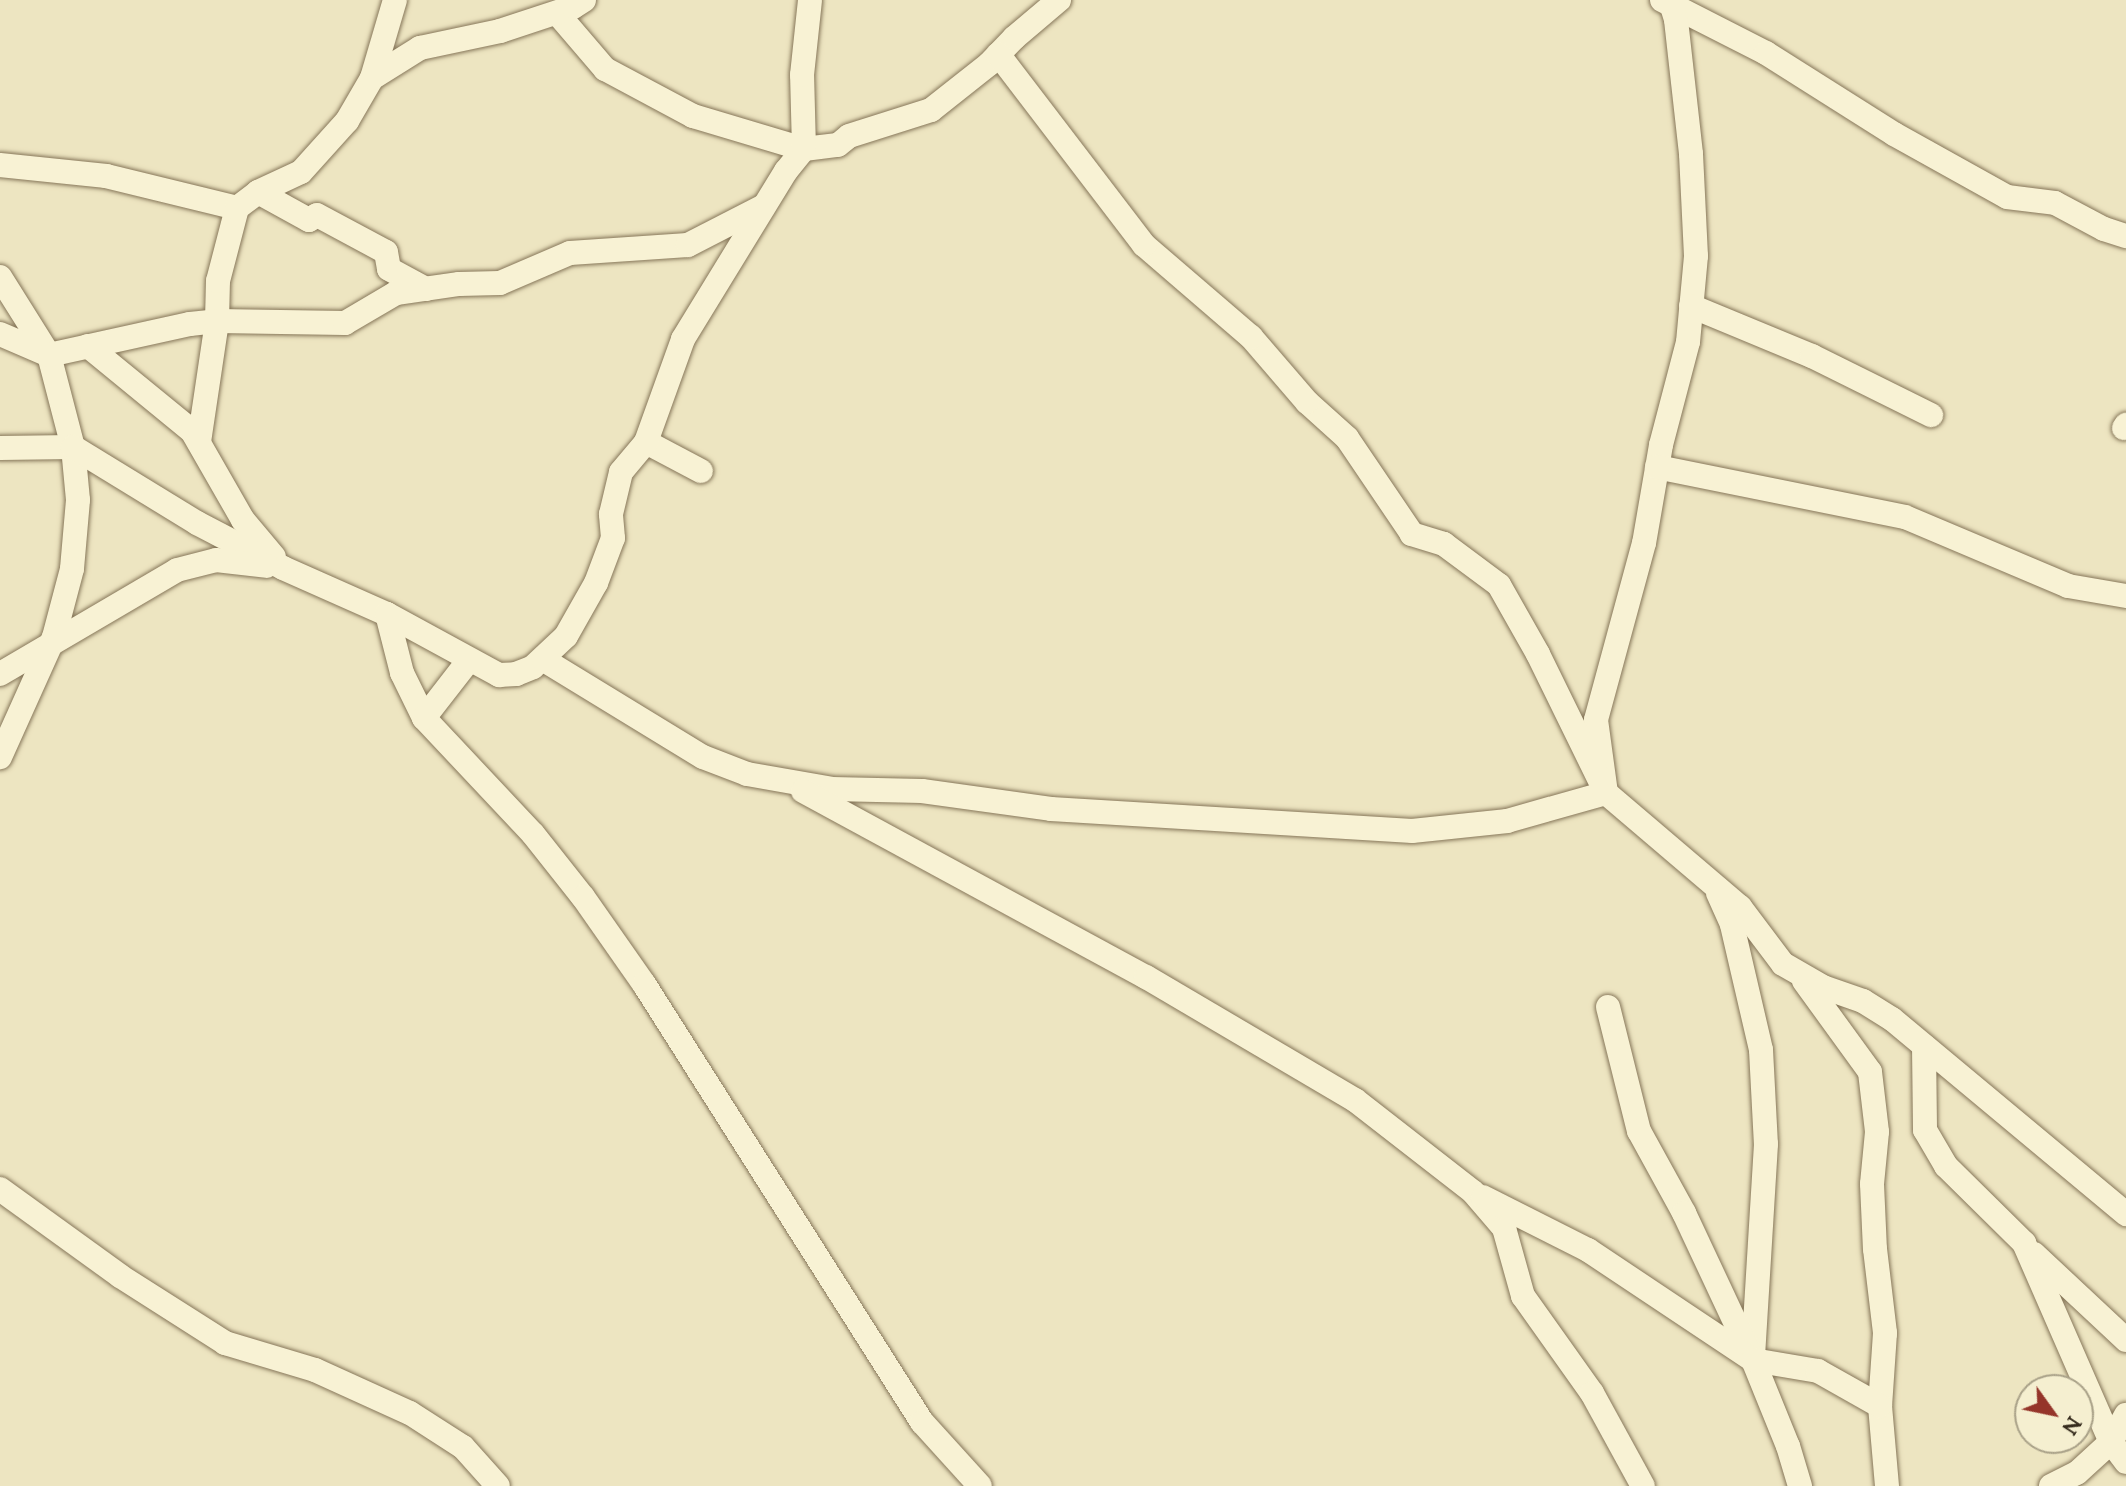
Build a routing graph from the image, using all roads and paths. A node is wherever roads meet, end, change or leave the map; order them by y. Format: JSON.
{"nodes":[{"id":1,"x":395,"y":0,"type":"edge"},
{"id":2,"x":584,"y":0,"type":"edge"},
{"id":3,"x":810,"y":0,"type":"edge"},
{"id":4,"x":1059,"y":0,"type":"edge"},
{"id":5,"x":1668,"y":1,"type":"edge"},
{"id":6,"x":557,"y":13,"type":"junction"},
{"id":7,"x":998,"y":54,"type":"junction"},
{"id":8,"x":372,"y":78,"type":"junction"},
{"id":9,"x":804,"y":149,"type":"junction"},
{"id":10,"x":0,"y":165,"type":"edge"},
{"id":11,"x":258,"y":192,"type":"junction"},
{"id":12,"x":766,"y":205,"type":"junction"},
{"id":13,"x":237,"y":208,"type":"junction"},
{"id":14,"x":2126,"y":236,"type":"edge"},
{"id":15,"x":0,"y":277,"type":"edge"},
{"id":16,"x":426,"y":289,"type":"junction"},
{"id":17,"x":1691,"y":306,"type":"junction"},
{"id":18,"x":217,"y":321,"type":"junction"},
{"id":19,"x":0,"y":334,"type":"edge"},
{"id":20,"x":88,"y":346,"type":"junction"},
{"id":21,"x":49,"y":355,"type":"junction"},
{"id":22,"x":1931,"y":415,"type":"dead end"},
{"id":23,"x":199,"y":442,"type":"junction"},
{"id":24,"x":646,"y":442,"type":"junction"},
{"id":25,"x":73,"y":447,"type":"junction"},
{"id":26,"x":0,"y":448,"type":"edge"},
{"id":27,"x":1657,"y":467,"type":"junction"},
{"id":28,"x":701,"y":471,"type":"dead end"},
{"id":29,"x":283,"y":568,"type":"junction"},
{"id":30,"x":2126,"y":596,"type":"edge"},
{"id":31,"x":387,"y":614,"type":"junction"},
{"id":32,"x":51,"y":643,"type":"junction"},
{"id":33,"x":469,"y":660,"type":"junction"},
{"id":34,"x":544,"y":660,"type":"junction"},
{"id":35,"x":0,"y":674,"type":"edge"},
{"id":36,"x":424,"y":718,"type":"junction"},
{"id":37,"x":0,"y":757,"type":"edge"},
{"id":38,"x":791,"y":782,"type":"junction"},
{"id":39,"x":1606,"y":793,"type":"junction"},
{"id":40,"x":1714,"y":885,"type":"junction"},
{"id":41,"x":1797,"y":972,"type":"junction"},
{"id":42,"x":1608,"y":1007,"type":"dead end"},
{"id":43,"x":1924,"y":1046,"type":"junction"},
{"id":44,"x":0,"y":1189,"type":"edge"},
{"id":45,"x":1473,"y":1192,"type":"junction"},
{"id":46,"x":2126,"y":1214,"type":"edge"},
{"id":47,"x":2024,"y":1243,"type":"junction"},
{"id":48,"x":2126,"y":1340,"type":"edge"},
{"id":49,"x":1753,"y":1360,"type":"junction"},
{"id":50,"x":1880,"y":1406,"type":"junction"},
{"id":51,"x":2126,"y":1415,"type":"edge"},
{"id":52,"x":2111,"y":1442,"type":"junction"},
{"id":53,"x":2126,"y":1462,"type":"edge"},
{"id":54,"x":498,"y":1486,"type":"edge"},
{"id":55,"x":980,"y":1486,"type":"edge"},
{"id":56,"x":1643,"y":1486,"type":"edge"},
{"id":57,"x":1800,"y":1486,"type":"edge"},
{"id":58,"x":1887,"y":1486,"type":"edge"},
{"id":59,"x":2051,"y":1486,"type":"edge"}],
"edges":[{"from":1,"to":8,"type":"street"},
{"from":2,"to":6,"type":"street"},
{"from":3,"to":9,"type":"street"},
{"from":4,"to":7,"type":"street"},
{"from":5,"to":14,"type":"street"},
{"from":5,"to":17,"type":"street"},
{"from":6,"to":8,"type":"street"},
{"from":6,"to":9,"type":"street"},
{"from":7,"to":9,"type":"street"},
{"from":7,"to":39,"type":"street"},
{"from":8,"to":11,"type":"street"},
{"from":9,"to":12,"type":"street"},
{"from":10,"to":13,"type":"street"},
{"from":11,"to":13,"type":"street"},
{"from":11,"to":16,"type":"street"},
{"from":12,"to":16,"type":"street"},
{"from":12,"to":24,"type":"street"},
{"from":13,"to":18,"type":"street"},
{"from":15,"to":21,"type":"street"},
{"from":16,"to":18,"type":"street"},
{"from":17,"to":22,"type":"street"},
{"from":17,"to":27,"type":"street"},
{"from":18,"to":20,"type":"street"},
{"from":18,"to":23,"type":"street"},
{"from":19,"to":21,"type":"street"},
{"from":20,"to":21,"type":"street"},
{"from":20,"to":23,"type":"street"},
{"from":21,"to":25,"type":"street"},
{"from":23,"to":29,"type":"street"},
{"from":24,"to":28,"type":"street"},
{"from":24,"to":34,"type":"street"},
{"from":25,"to":26,"type":"street"},
{"from":25,"to":29,"type":"street"},
{"from":25,"to":32,"type":"street"},
{"from":27,"to":30,"type":"street"},
{"from":27,"to":39,"type":"street"},
{"from":29,"to":31,"type":"street"},
{"from":29,"to":32,"type":"street"},
{"from":31,"to":33,"type":"street"},
{"from":31,"to":36,"type":"street"},
{"from":32,"to":35,"type":"street"},
{"from":32,"to":37,"type":"street"},
{"from":33,"to":34,"type":"street"},
{"from":33,"to":36,"type":"street"},
{"from":34,"to":38,"type":"street"},
{"from":36,"to":55,"type":"street"},
{"from":38,"to":39,"type":"street"},
{"from":38,"to":45,"type":"street"},
{"from":39,"to":40,"type":"street"},
{"from":40,"to":41,"type":"street"},
{"from":40,"to":49,"type":"street"},
{"from":41,"to":43,"type":"street"},
{"from":41,"to":50,"type":"street"},
{"from":42,"to":49,"type":"street"},
{"from":43,"to":46,"type":"street"},
{"from":43,"to":47,"type":"street"},
{"from":44,"to":54,"type":"street"},
{"from":45,"to":49,"type":"street"},
{"from":45,"to":56,"type":"street"},
{"from":47,"to":48,"type":"street"},
{"from":47,"to":52,"type":"street"},
{"from":49,"to":50,"type":"street"},
{"from":49,"to":57,"type":"street"},
{"from":50,"to":58,"type":"street"},
{"from":51,"to":52,"type":"street"},
{"from":52,"to":53,"type":"street"},
{"from":52,"to":59,"type":"street"}]}
